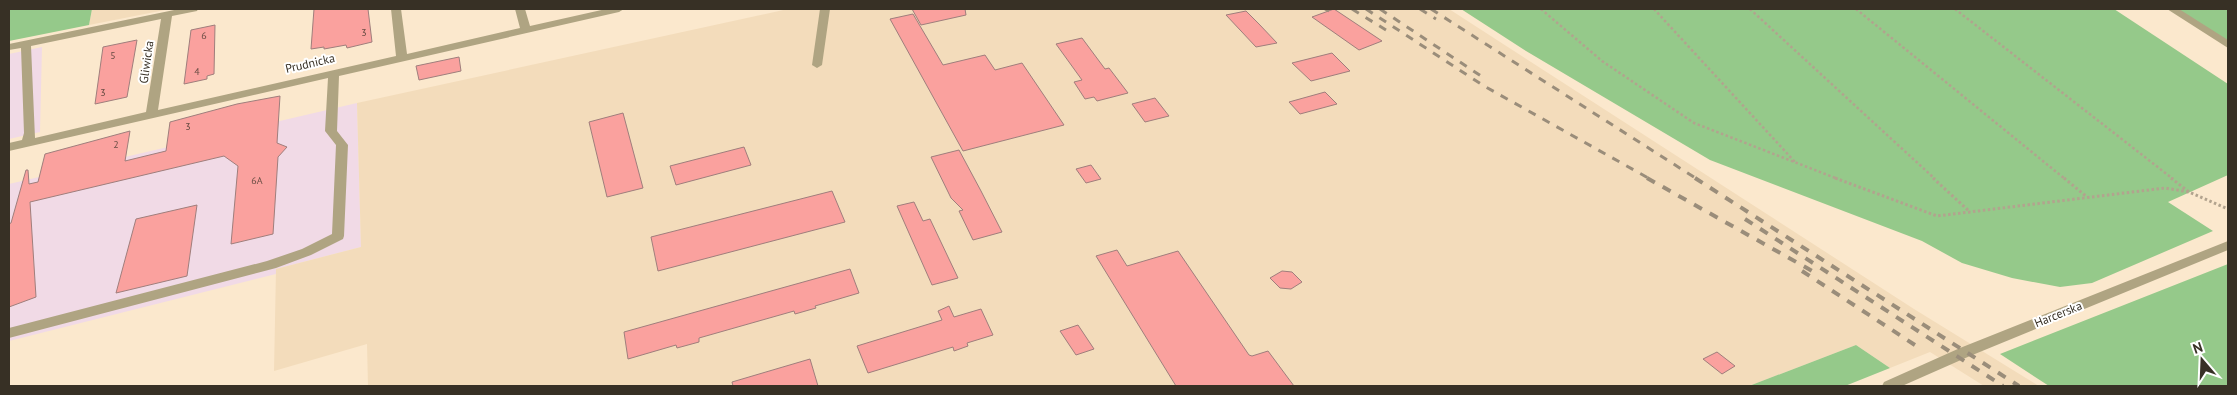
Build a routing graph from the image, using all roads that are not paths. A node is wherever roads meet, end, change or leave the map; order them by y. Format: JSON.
{"nodes":[{"id":1,"x":194,"y":9,"type":"edge"},
{"id":2,"x":396,"y":9,"type":"edge"},
{"id":3,"x":520,"y":9,"type":"edge"},
{"id":4,"x":619,"y":9,"type":"edge"},
{"id":5,"x":825,"y":9,"type":"edge"},
{"id":6,"x":2172,"y":9,"type":"edge"},
{"id":7,"x":167,"y":14,"type":"junction"},
{"id":8,"x":525,"y":28,"type":"junction"},
{"id":9,"x":26,"y":44,"type":"junction"},
{"id":10,"x":2228,"y":44,"type":"edge"},
{"id":11,"x":9,"y":47,"type":"edge"},
{"id":12,"x":402,"y":57,"type":"junction"},
{"id":13,"x":817,"y":65,"type":"dead end"},
{"id":14,"x":334,"y":72,"type":"junction"},
{"id":15,"x":152,"y":114,"type":"junction"},
{"id":16,"x":28,"y":142,"type":"junction"},
{"id":17,"x":9,"y":147,"type":"edge"},
{"id":18,"x":2228,"y":245,"type":"edge"},
{"id":19,"x":9,"y":333,"type":"edge"},
{"id":20,"x":1896,"y":385,"type":"edge"}],
"edges":[{"from":1,"to":7,"type":"street"},
{"from":2,"to":12,"type":"street"},
{"from":3,"to":8,"type":"street"},
{"from":4,"to":8,"type":"street","name":"Prudnicka"},
{"from":5,"to":13,"type":"street"},
{"from":6,"to":10,"type":"street"},
{"from":7,"to":9,"type":"street"},
{"from":7,"to":15,"type":"street","name":"Gliwicka"},
{"from":8,"to":12,"type":"street","name":"Prudnicka"},
{"from":9,"to":11,"type":"street"},
{"from":9,"to":16,"type":"street"},
{"from":12,"to":14,"type":"street","name":"Prudnicka"},
{"from":14,"to":15,"type":"street","name":"Prudnicka"},
{"from":14,"to":19,"type":"street"},
{"from":15,"to":16,"type":"street","name":"Prudnicka"},
{"from":16,"to":17,"type":"street","name":"Prudnicka"},
{"from":18,"to":20,"type":"street","name":"Harcerska"}]}
